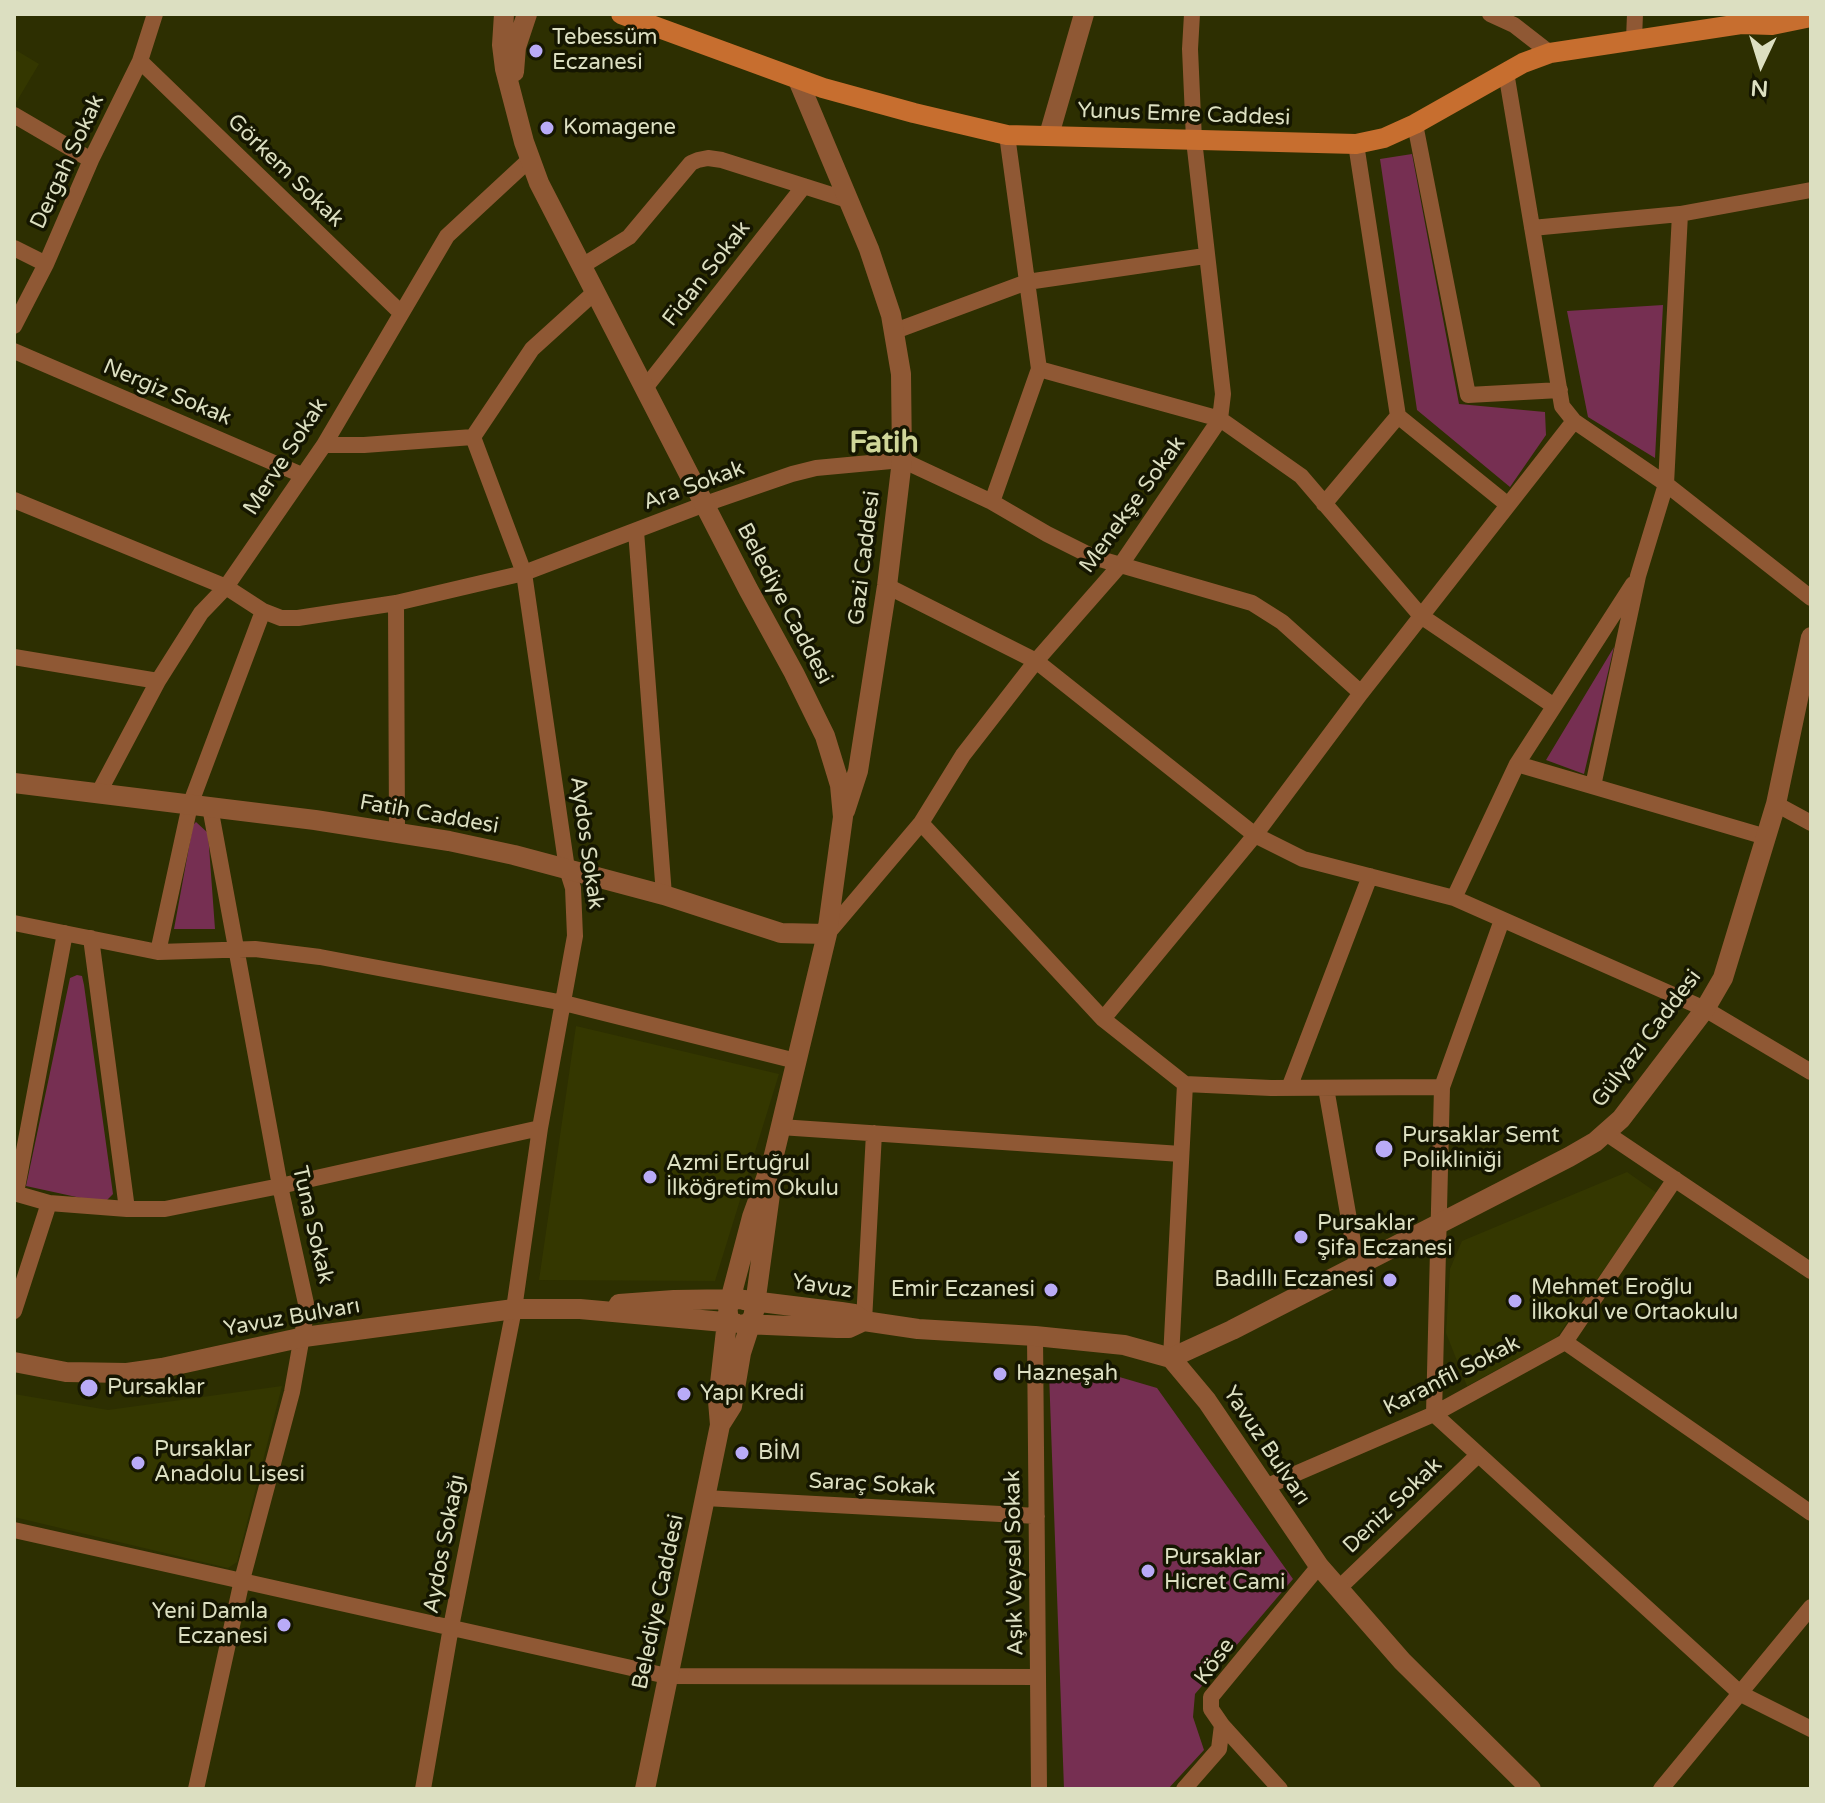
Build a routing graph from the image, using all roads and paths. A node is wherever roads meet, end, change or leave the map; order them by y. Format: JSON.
{"nodes":[{"id":1,"x":155,"y":14,"type":"edge"},
{"id":2,"x":504,"y":14,"type":"edge"},
{"id":3,"x":527,"y":14,"type":"edge"},
{"id":4,"x":621,"y":14,"type":"edge"},
{"id":5,"x":1084,"y":14,"type":"edge"},
{"id":6,"x":1192,"y":14,"type":"edge"},
{"id":7,"x":1490,"y":14,"type":"edge"},
{"id":8,"x":1635,"y":14,"type":"edge"},
{"id":9,"x":1765,"y":14,"type":"edge"},
{"id":10,"x":1811,"y":17,"type":"edge"},
{"id":11,"x":1741,"y":24,"type":"junction"},
{"id":12,"x":1634,"y":39,"type":"junction"},
{"id":13,"x":1550,"y":53,"type":"junction"},
{"id":14,"x":140,"y":61,"type":"junction"},
{"id":15,"x":1506,"y":72,"type":"junction"},
{"id":16,"x":798,"y":80,"type":"junction"},
{"id":17,"x":515,"y":104,"type":"junction"},
{"id":18,"x":14,"y":115,"type":"edge"},
{"id":19,"x":1415,"y":124,"type":"junction"},
{"id":20,"x":1007,"y":135,"type":"junction"},
{"id":21,"x":1049,"y":135,"type":"junction"},
{"id":22,"x":1194,"y":140,"type":"junction"},
{"id":23,"x":1356,"y":144,"type":"junction"},
{"id":24,"x":91,"y":160,"type":"junction"},
{"id":25,"x":529,"y":160,"type":"junction"},
{"id":26,"x":804,"y":186,"type":"junction"},
{"id":27,"x":1811,"y":190,"type":"edge"},
{"id":28,"x":848,"y":200,"type":"junction"},
{"id":29,"x":1680,"y":214,"type":"junction"},
{"id":30,"x":1532,"y":228,"type":"junction"},
{"id":31,"x":14,"y":248,"type":"edge"},
{"id":32,"x":1205,"y":256,"type":"junction"},
{"id":33,"x":46,"y":264,"type":"junction"},
{"id":34,"x":582,"y":266,"type":"junction"},
{"id":35,"x":1027,"y":282,"type":"junction"},
{"id":36,"x":596,"y":291,"type":"junction"},
{"id":37,"x":400,"y":312,"type":"junction"},
{"id":38,"x":14,"y":326,"type":"edge"},
{"id":39,"x":895,"y":331,"type":"junction"},
{"id":40,"x":14,"y":351,"type":"edge"},
{"id":41,"x":1039,"y":369,"type":"junction"},
{"id":42,"x":645,"y":388,"type":"junction"},
{"id":43,"x":1560,"y":390,"type":"junction"},
{"id":44,"x":1398,"y":416,"type":"junction"},
{"id":45,"x":1220,"y":419,"type":"junction"},
{"id":46,"x":1574,"y":421,"type":"junction"},
{"id":47,"x":473,"y":437,"type":"junction"},
{"id":48,"x":324,"y":445,"type":"junction"},
{"id":49,"x":902,"y":460,"type":"junction"},
{"id":50,"x":302,"y":475,"type":"junction"},
{"id":51,"x":1666,"y":484,"type":"junction"},
{"id":52,"x":14,"y":500,"type":"edge"},
{"id":53,"x":992,"y":502,"type":"junction"},
{"id":54,"x":705,"y":504,"type":"junction"},
{"id":55,"x":1324,"y":504,"type":"junction"},
{"id":56,"x":1508,"y":505,"type":"junction"},
{"id":57,"x":636,"y":531,"type":"junction"},
{"id":58,"x":1122,"y":563,"type":"junction"},
{"id":59,"x":524,"y":573,"type":"junction"},
{"id":60,"x":1638,"y":576,"type":"junction"},
{"id":61,"x":887,"y":586,"type":"junction"},
{"id":62,"x":226,"y":587,"type":"junction"},
{"id":63,"x":1811,"y":598,"type":"edge"},
{"id":64,"x":396,"y":603,"type":"junction"},
{"id":65,"x":263,"y":611,"type":"junction"},
{"id":66,"x":1421,"y":616,"type":"junction"},
{"id":67,"x":1811,"y":637,"type":"edge"},
{"id":68,"x":14,"y":657,"type":"edge"},
{"id":69,"x":1036,"y":661,"type":"junction"},
{"id":70,"x":158,"y":681,"type":"junction"},
{"id":71,"x":1361,"y":693,"type":"junction"},
{"id":72,"x":1554,"y":706,"type":"junction"},
{"id":73,"x":1517,"y":764,"type":"junction"},
{"id":74,"x":14,"y":783,"type":"edge"},
{"id":75,"x":1593,"y":786,"type":"junction"},
{"id":76,"x":98,"y":794,"type":"junction"},
{"id":77,"x":1776,"y":804,"type":"junction"},
{"id":78,"x":200,"y":806,"type":"junction"},
{"id":79,"x":843,"y":817,"type":"junction"},
{"id":80,"x":921,"y":823,"type":"junction"},
{"id":81,"x":1811,"y":823,"type":"edge"},
{"id":82,"x":397,"y":831,"type":"junction"},
{"id":83,"x":1255,"y":835,"type":"junction"},
{"id":84,"x":1766,"y":837,"type":"junction"},
{"id":85,"x":567,"y":869,"type":"junction"},
{"id":86,"x":1370,"y":876,"type":"junction"},
{"id":87,"x":664,"y":895,"type":"junction"},
{"id":88,"x":1454,"y":898,"type":"junction"},
{"id":89,"x":1502,"y":920,"type":"junction"},
{"id":90,"x":14,"y":923,"type":"edge"},
{"id":91,"x":65,"y":933,"type":"junction"},
{"id":92,"x":827,"y":934,"type":"junction"},
{"id":93,"x":91,"y":938,"type":"junction"},
{"id":94,"x":235,"y":948,"type":"junction"},
{"id":95,"x":158,"y":952,"type":"junction"},
{"id":96,"x":564,"y":1003,"type":"junction"},
{"id":97,"x":1705,"y":1009,"type":"junction"},
{"id":98,"x":1103,"y":1019,"type":"junction"},
{"id":99,"x":796,"y":1061,"type":"junction"},
{"id":100,"x":1811,"y":1072,"type":"edge"},
{"id":101,"x":1185,"y":1084,"type":"junction"},
{"id":102,"x":1442,"y":1087,"type":"junction"},
{"id":103,"x":1289,"y":1088,"type":"junction"},
{"id":104,"x":1326,"y":1088,"type":"junction"},
{"id":105,"x":780,"y":1127,"type":"junction"},
{"id":106,"x":540,"y":1128,"type":"junction"},
{"id":107,"x":874,"y":1133,"type":"junction"},
{"id":108,"x":1606,"y":1133,"type":"junction"},
{"id":109,"x":1181,"y":1154,"type":"junction"},
{"id":110,"x":1675,"y":1179,"type":"junction"},
{"id":111,"x":280,"y":1186,"type":"junction"},
{"id":112,"x":15,"y":1193,"type":"edge"},
{"id":113,"x":49,"y":1203,"type":"junction"},
{"id":114,"x":127,"y":1209,"type":"junction"},
{"id":115,"x":1440,"y":1222,"type":"junction"},
{"id":116,"x":1357,"y":1265,"type":"junction"},
{"id":117,"x":1811,"y":1271,"type":"edge"},
{"id":118,"x":514,"y":1309,"type":"junction"},
{"id":119,"x":14,"y":1311,"type":"edge"},
{"id":120,"x":741,"y":1312,"type":"junction"},
{"id":121,"x":864,"y":1321,"type":"junction"},
{"id":122,"x":1035,"y":1336,"type":"junction"},
{"id":123,"x":304,"y":1337,"type":"junction"},
{"id":124,"x":1565,"y":1342,"type":"junction"},
{"id":125,"x":1171,"y":1358,"type":"junction"},
{"id":126,"x":14,"y":1362,"type":"edge"},
{"id":127,"x":1434,"y":1414,"type":"junction"},
{"id":128,"x":1478,"y":1455,"type":"junction"},
{"id":129,"x":1265,"y":1487,"type":"junction"},
{"id":130,"x":705,"y":1498,"type":"junction"},
{"id":131,"x":1811,"y":1513,"type":"edge"},
{"id":132,"x":1037,"y":1516,"type":"junction"},
{"id":133,"x":14,"y":1530,"type":"edge"},
{"id":134,"x":1319,"y":1566,"type":"junction"},
{"id":135,"x":242,"y":1580,"type":"junction"},
{"id":136,"x":1338,"y":1589,"type":"junction"},
{"id":137,"x":1811,"y":1607,"type":"edge"},
{"id":138,"x":451,"y":1627,"type":"junction"},
{"id":139,"x":667,"y":1676,"type":"junction"},
{"id":140,"x":1038,"y":1677,"type":"junction"},
{"id":141,"x":1741,"y":1694,"type":"junction"},
{"id":142,"x":1222,"y":1725,"type":"junction"},
{"id":143,"x":1811,"y":1729,"type":"edge"},
{"id":144,"x":196,"y":1789,"type":"edge"},
{"id":145,"x":423,"y":1789,"type":"edge"},
{"id":146,"x":645,"y":1789,"type":"edge"},
{"id":147,"x":1039,"y":1789,"type":"edge"},
{"id":148,"x":1184,"y":1789,"type":"edge"},
{"id":149,"x":1280,"y":1789,"type":"edge"},
{"id":150,"x":1531,"y":1789,"type":"edge"},
{"id":151,"x":1661,"y":1789,"type":"edge"}],
"edges":[{"from":1,"to":14,"type":"street","name":"Dergah Sokak"},
{"from":2,"to":17,"type":"street","name":"Belediye Caddesi"},
{"from":3,"to":17,"type":"street","name":"Belediye Caddesi"},
{"from":4,"to":16,"type":"main road","name":"Yunus Emre Caddesi"},
{"from":5,"to":21,"type":"street"},
{"from":6,"to":22,"type":"street"},
{"from":7,"to":13,"type":"street"},
{"from":8,"to":12,"type":"street"},
{"from":9,"to":11,"type":"main road"},
{"from":10,"to":11,"type":"main road"},
{"from":11,"to":12,"type":"main road","name":"Yunus Emre Caddesi"},
{"from":12,"to":13,"type":"main road","name":"Yunus Emre Caddesi"},
{"from":13,"to":15,"type":"main road","name":"Yunus Emre Caddesi"},
{"from":14,"to":24,"type":"street","name":"Dergah Sokak"},
{"from":14,"to":37,"type":"street","name":"Görkem Sokak"},
{"from":15,"to":19,"type":"main road","name":"Yunus Emre Caddesi"},
{"from":15,"to":30,"type":"street"},
{"from":16,"to":20,"type":"main road","name":"Yunus Emre Caddesi"},
{"from":16,"to":28,"type":"street","name":"Gazi Caddesi"},
{"from":17,"to":25,"type":"street","name":"Belediye Caddesi"},
{"from":18,"to":24,"type":"street"},
{"from":19,"to":23,"type":"main road","name":"Yunus Emre Caddesi"},
{"from":19,"to":43,"type":"street"},
{"from":20,"to":21,"type":"main road","name":"Yunus Emre Caddesi"},
{"from":20,"to":35,"type":"street"},
{"from":21,"to":22,"type":"main road","name":"Yunus Emre Caddesi"},
{"from":22,"to":23,"type":"main road","name":"Yunus Emre Caddesi"},
{"from":22,"to":32,"type":"street"},
{"from":23,"to":44,"type":"street"},
{"from":24,"to":33,"type":"street","name":"Dergah Sokak"},
{"from":25,"to":34,"type":"street","name":"Belediye Caddesi"},
{"from":25,"to":37,"type":"street","name":"Merve Sokak"},
{"from":26,"to":28,"type":"street"},
{"from":26,"to":34,"type":"street"},
{"from":26,"to":42,"type":"street","name":"Fidan Sokak"},
{"from":27,"to":29,"type":"street"},
{"from":28,"to":39,"type":"street","name":"Gazi Caddesi"},
{"from":29,"to":30,"type":"street"},
{"from":29,"to":51,"type":"street"},
{"from":30,"to":43,"type":"street"},
{"from":31,"to":33,"type":"street"},
{"from":32,"to":35,"type":"street"},
{"from":32,"to":45,"type":"street"},
{"from":33,"to":38,"type":"street","name":"Dergah Sokak"},
{"from":34,"to":36,"type":"street","name":"Belediye Caddesi"},
{"from":35,"to":39,"type":"street"},
{"from":35,"to":41,"type":"street"},
{"from":36,"to":42,"type":"street","name":"Belediye Caddesi"},
{"from":36,"to":47,"type":"street"},
{"from":37,"to":48,"type":"street","name":"Merve Sokak"},
{"from":39,"to":49,"type":"street","name":"Gazi Caddesi"},
{"from":40,"to":50,"type":"street","name":"Nergiz Sokak"},
{"from":41,"to":45,"type":"street"},
{"from":41,"to":53,"type":"street"},
{"from":42,"to":54,"type":"street","name":"Belediye Caddesi"},
{"from":43,"to":46,"type":"street"},
{"from":44,"to":55,"type":"street"},
{"from":44,"to":56,"type":"street"},
{"from":45,"to":55,"type":"street"},
{"from":45,"to":58,"type":"street","name":"Menekşe Sokak"},
{"from":46,"to":51,"type":"street"},
{"from":46,"to":56,"type":"street"},
{"from":47,"to":48,"type":"street"},
{"from":47,"to":59,"type":"street","name":"Aydos Sokak"},
{"from":48,"to":50,"type":"street","name":"Merve Sokak"},
{"from":49,"to":53,"type":"street"},
{"from":49,"to":54,"type":"street","name":"Ara Sokak"},
{"from":49,"to":61,"type":"street","name":"Gazi Caddesi"},
{"from":50,"to":62,"type":"street","name":"Merve Sokak"},
{"from":51,"to":60,"type":"street"},
{"from":51,"to":63,"type":"street"},
{"from":52,"to":62,"type":"street","name":"Ara Sokak"},
{"from":53,"to":58,"type":"street"},
{"from":54,"to":57,"type":"street","name":"Ara Sokak"},
{"from":54,"to":79,"type":"street","name":"Belediye Caddesi"},
{"from":55,"to":66,"type":"street"},
{"from":56,"to":66,"type":"street"},
{"from":57,"to":59,"type":"street","name":"Ara Sokak"},
{"from":57,"to":87,"type":"street"},
{"from":58,"to":69,"type":"street","name":"Menekşe Sokak"},
{"from":58,"to":71,"type":"street"},
{"from":59,"to":64,"type":"street","name":"Ara Sokak"},
{"from":59,"to":85,"type":"street","name":"Aydos Sokak"},
{"from":60,"to":72,"type":"street"},
{"from":60,"to":75,"type":"street"},
{"from":61,"to":69,"type":"street"},
{"from":61,"to":79,"type":"street","name":"Gazi Caddesi"},
{"from":62,"to":65,"type":"street","name":"Ara Sokak"},
{"from":62,"to":70,"type":"street","name":"Merve Sokak"},
{"from":64,"to":65,"type":"street","name":"Ara Sokak"},
{"from":64,"to":82,"type":"street"},
{"from":65,"to":78,"type":"street"},
{"from":66,"to":71,"type":"street"},
{"from":66,"to":72,"type":"street"},
{"from":67,"to":77,"type":"street","name":"Gülyazı Caddesi"},
{"from":68,"to":70,"type":"street"},
{"from":69,"to":80,"type":"street","name":"Menekşe Sokak"},
{"from":69,"to":83,"type":"street"},
{"from":70,"to":76,"type":"street","name":"Merve Sokak"},
{"from":71,"to":83,"type":"street"},
{"from":72,"to":73,"type":"street"},
{"from":73,"to":75,"type":"street"},
{"from":73,"to":88,"type":"street"},
{"from":74,"to":76,"type":"street","name":"Fatih Caddesi"},
{"from":75,"to":84,"type":"street"},
{"from":76,"to":78,"type":"street","name":"Fatih Caddesi"},
{"from":77,"to":81,"type":"street"},
{"from":77,"to":84,"type":"street","name":"Gülyazı Caddesi"},
{"from":78,"to":82,"type":"street","name":"Fatih Caddesi"},
{"from":78,"to":94,"type":"street","name":"Tuna Sokak"},
{"from":78,"to":95,"type":"street"},
{"from":79,"to":92,"type":"street","name":"Belediye Caddesi"},
{"from":80,"to":92,"type":"street","name":"Menekşe Sokak"},
{"from":80,"to":98,"type":"street"},
{"from":82,"to":85,"type":"street","name":"Fatih Caddesi"},
{"from":83,"to":86,"type":"street"},
{"from":83,"to":98,"type":"street"},
{"from":84,"to":97,"type":"street","name":"Gülyazı Caddesi"},
{"from":85,"to":87,"type":"street","name":"Fatih Caddesi"},
{"from":85,"to":96,"type":"street","name":"Aydos Sokak"},
{"from":86,"to":88,"type":"street"},
{"from":86,"to":103,"type":"street"},
{"from":87,"to":92,"type":"street","name":"Fatih Caddesi"},
{"from":88,"to":89,"type":"street"},
{"from":89,"to":97,"type":"street"},
{"from":89,"to":102,"type":"street"},
{"from":90,"to":91,"type":"street"},
{"from":91,"to":93,"type":"street"},
{"from":91,"to":112,"type":"street"},
{"from":92,"to":99,"type":"street","name":"Belediye Caddesi"},
{"from":93,"to":95,"type":"street"},
{"from":93,"to":114,"type":"street"},
{"from":94,"to":95,"type":"street"},
{"from":94,"to":96,"type":"street"},
{"from":94,"to":111,"type":"street","name":"Tuna Sokak"},
{"from":96,"to":99,"type":"street"},
{"from":96,"to":106,"type":"street","name":"Aydos Sokak"},
{"from":97,"to":100,"type":"street"},
{"from":97,"to":108,"type":"street","name":"Gülyazı Caddesi"},
{"from":98,"to":101,"type":"street"},
{"from":99,"to":105,"type":"street","name":"Belediye Caddesi"},
{"from":101,"to":103,"type":"street"},
{"from":101,"to":109,"type":"street"},
{"from":102,"to":104,"type":"street"},
{"from":102,"to":115,"type":"street"},
{"from":103,"to":104,"type":"street"},
{"from":104,"to":116,"type":"street"},
{"from":105,"to":107,"type":"street"},
{"from":105,"to":120,"type":"street","name":"Belediye Caddesi"},
{"from":106,"to":111,"type":"street"},
{"from":106,"to":118,"type":"street","name":"Aydos Sokak"},
{"from":107,"to":109,"type":"street"},
{"from":107,"to":121,"type":"street"},
{"from":108,"to":110,"type":"street"},
{"from":108,"to":115,"type":"street","name":"Gülyazı Caddesi"},
{"from":109,"to":125,"type":"street"},
{"from":110,"to":117,"type":"street"},
{"from":110,"to":124,"type":"street","name":"Karanfil Sokak"},
{"from":111,"to":114,"type":"street"},
{"from":111,"to":123,"type":"street","name":"Tuna Sokak"},
{"from":112,"to":113,"type":"street"},
{"from":113,"to":114,"type":"street"},
{"from":113,"to":119,"type":"street"},
{"from":115,"to":116,"type":"street","name":"Gülyazı Caddesi"},
{"from":115,"to":127,"type":"street"},
{"from":116,"to":125,"type":"street","name":"Gülyazı Caddesi"},
{"from":118,"to":120,"type":"street","name":"Yavuz Bulvarı"},
{"from":118,"to":123,"type":"street","name":"Yavuz Bulvarı"},
{"from":118,"to":138,"type":"street","name":"Aydos Sokağı"},
{"from":120,"to":121,"type":"street","name":"Yavuz"},
{"from":120,"to":130,"type":"street","name":"Belediye Caddesi"},
{"from":121,"to":122,"type":"street"},
{"from":122,"to":125,"type":"street"},
{"from":122,"to":132,"type":"street","name":"Aşık Veysel Sokak"},
{"from":123,"to":126,"type":"street","name":"Yavuz Bulvarı"},
{"from":123,"to":135,"type":"street","name":"Tuna Sokak"},
{"from":124,"to":127,"type":"street","name":"Karanfil Sokak"},
{"from":124,"to":131,"type":"street"},
{"from":125,"to":129,"type":"street","name":"Yavuz Bulvarı"},
{"from":127,"to":128,"type":"street"},
{"from":127,"to":129,"type":"street","name":"Karanfil Sokak"},
{"from":128,"to":136,"type":"street","name":"Deniz Sokak"},
{"from":128,"to":141,"type":"street"},
{"from":129,"to":134,"type":"street","name":"Yavuz Bulvarı"},
{"from":130,"to":132,"type":"street","name":"Saraç Sokak"},
{"from":130,"to":139,"type":"street","name":"Belediye Caddesi"},
{"from":132,"to":140,"type":"street","name":"Aşık Veysel Sokak"},
{"from":133,"to":135,"type":"street"},
{"from":134,"to":136,"type":"street","name":"Yavuz Bulvarı"},
{"from":134,"to":142,"type":"street","name":"Köse"},
{"from":135,"to":138,"type":"street"},
{"from":135,"to":144,"type":"street","name":"Tuna Sokak"},
{"from":136,"to":150,"type":"street","name":"Yavuz Bulvarı"},
{"from":137,"to":141,"type":"street"},
{"from":138,"to":139,"type":"street"},
{"from":138,"to":145,"type":"street","name":"Aydos Sokağı"},
{"from":139,"to":140,"type":"street"},
{"from":139,"to":146,"type":"street","name":"Belediye Caddesi"},
{"from":140,"to":147,"type":"street","name":"Aşık Veysel Sokak"},
{"from":141,"to":143,"type":"street"},
{"from":141,"to":151,"type":"street"},
{"from":142,"to":148,"type":"street","name":"Köse"},
{"from":142,"to":149,"type":"street"}]}
